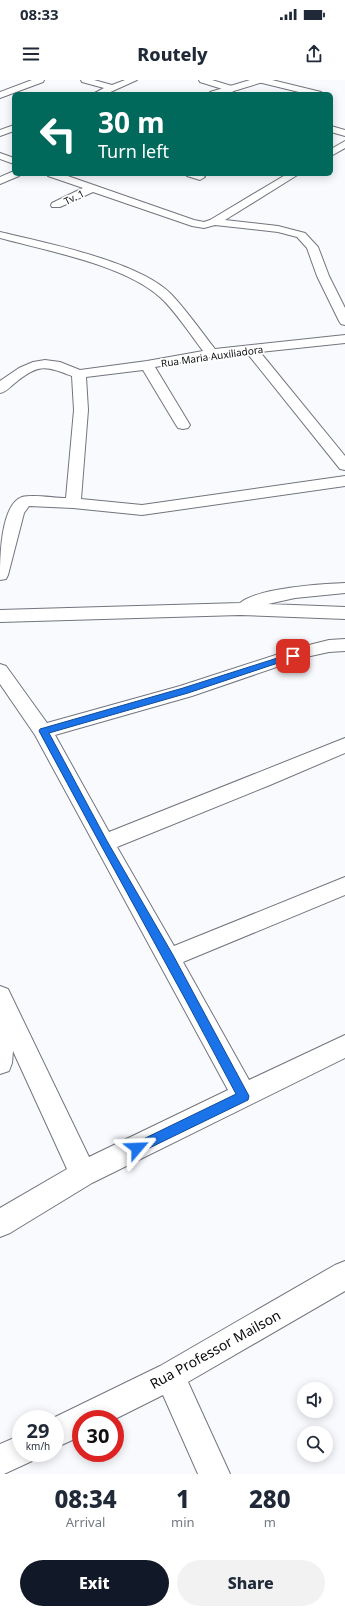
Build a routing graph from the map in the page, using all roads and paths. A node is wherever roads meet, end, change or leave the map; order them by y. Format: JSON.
{"nodes":[{"id":1,"x":38,"y":80,"type":"edge"},
{"id":2,"x":85,"y":80,"type":"edge"},
{"id":3,"x":133,"y":80,"type":"edge"},
{"id":4,"x":203,"y":80,"type":"edge"},
{"id":5,"x":261,"y":80,"type":"edge"},
{"id":6,"x":112,"y":88,"type":"junction"},
{"id":7,"x":232,"y":89,"type":"junction"},
{"id":8,"x":103,"y":92,"type":"edge"},
{"id":9,"x":221,"y":92,"type":"edge"},
{"id":10,"x":310,"y":92,"type":"edge"},
{"id":11,"x":0,"y":95,"type":"edge"},
{"id":12,"x":12,"y":129,"type":"edge"},
{"id":13,"x":333,"y":130,"type":"edge"},
{"id":14,"x":0,"y":133,"type":"edge"},
{"id":15,"x":345,"y":133,"type":"edge"},
{"id":16,"x":343,"y":147,"type":"edge"},
{"id":17,"x":333,"y":152,"type":"edge"},
{"id":18,"x":0,"y":156,"type":"edge"},
{"id":19,"x":12,"y":160,"type":"edge"},
{"id":20,"x":12,"y":175,"type":"edge"},
{"id":21,"x":58,"y":176,"type":"edge"},
{"id":22,"x":291,"y":176,"type":"edge"},
{"id":23,"x":0,"y":181,"type":"edge"},
{"id":24,"x":92,"y":188,"type":"junction"},
{"id":25,"x":56,"y":205,"type":"dead end"},
{"id":26,"x":214,"y":222,"type":"junction"},
{"id":27,"x":0,"y":235,"type":"edge"},
{"id":28,"x":345,"y":321,"type":"edge"},
{"id":29,"x":344,"y":340,"type":"edge"},
{"id":30,"x":251,"y":349,"type":"junction"},
{"id":31,"x":212,"y":353,"type":"junction"},
{"id":32,"x":147,"y":366,"type":"junction"},
{"id":33,"x":78,"y":374,"type":"junction"},
{"id":34,"x":0,"y":389,"type":"edge"},
{"id":35,"x":183,"y":425,"type":"dead end"},
{"id":36,"x":343,"y":462,"type":"edge"},
{"id":37,"x":345,"y":481,"type":"edge"},
{"id":38,"x":73,"y":503,"type":"junction"},
{"id":39,"x":0,"y":576,"type":"edge"},
{"id":40,"x":345,"y":588,"type":"edge"},
{"id":41,"x":240,"y":609,"type":"junction"},
{"id":42,"x":345,"y":613,"type":"edge"},
{"id":43,"x":0,"y":616,"type":"edge"},
{"id":44,"x":345,"y":645,"type":"edge"},
{"id":45,"x":0,"y":670,"type":"edge"},
{"id":46,"x":43,"y":731,"type":"junction"},
{"id":47,"x":345,"y":744,"type":"edge"},
{"id":48,"x":104,"y":843,"type":"junction"},
{"id":49,"x":345,"y":886,"type":"edge"},
{"id":50,"x":169,"y":958,"type":"junction"},
{"id":51,"x":3,"y":1002,"type":"edge"},
{"id":52,"x":345,"y":1046,"type":"edge"},
{"id":53,"x":0,"y":1064,"type":"edge"},
{"id":54,"x":244,"y":1096,"type":"junction"},
{"id":55,"x":83,"y":1174,"type":"junction"},
{"id":56,"x":0,"y":1223,"type":"edge"},
{"id":57,"x":345,"y":1275,"type":"edge"},
{"id":58,"x":170,"y":1376,"type":"junction"},
{"id":59,"x":102,"y":1410,"type":"edge"},
{"id":60,"x":12,"y":1454,"type":"edge"},
{"id":61,"x":0,"y":1460,"type":"edge"},
{"id":62,"x":214,"y":1474,"type":"edge"}],
"edges":[{"from":1,"to":11,"type":"street"},
{"from":2,"to":6,"type":"street"},
{"from":3,"to":6,"type":"street"},
{"from":4,"to":7,"type":"street"},
{"from":5,"to":7,"type":"street"},
{"from":5,"to":10,"type":"street"},
{"from":6,"to":8,"type":"street"},
{"from":7,"to":9,"type":"street"},
{"from":12,"to":14,"type":"street"},
{"from":13,"to":15,"type":"street"},
{"from":16,"to":17,"type":"street"},
{"from":18,"to":19,"type":"street"},
{"from":20,"to":23,"type":"street"},
{"from":21,"to":24,"type":"street"},
{"from":22,"to":26,"type":"street"},
{"from":24,"to":25,"type":"street","name":"Tv. 1"},
{"from":24,"to":26,"type":"street"},
{"from":26,"to":28,"type":"street"},
{"from":27,"to":31,"type":"street"},
{"from":29,"to":30,"type":"street","name":"Rua Maria Auxiliadora"},
{"from":30,"to":31,"type":"street","name":"Rua Maria Auxiliadora"},
{"from":30,"to":36,"type":"street"},
{"from":31,"to":32,"type":"street","name":"Rua Maria Auxiliadora"},
{"from":32,"to":33,"type":"street","name":"Rua Maria Auxiliadora"},
{"from":32,"to":35,"type":"street"},
{"from":33,"to":34,"type":"street"},
{"from":33,"to":38,"type":"street"},
{"from":37,"to":38,"type":"street"},
{"from":38,"to":39,"type":"street"},
{"from":40,"to":41,"type":"street"},
{"from":41,"to":42,"type":"street"},
{"from":41,"to":43,"type":"street"},
{"from":44,"to":46,"type":"street"},
{"from":45,"to":46,"type":"street"},
{"from":46,"to":48,"type":"street"},
{"from":47,"to":48,"type":"street"},
{"from":48,"to":50,"type":"street"},
{"from":49,"to":50,"type":"street"},
{"from":50,"to":54,"type":"street"},
{"from":51,"to":53,"type":"street"},
{"from":51,"to":55,"type":"street"},
{"from":52,"to":54,"type":"street"},
{"from":54,"to":55,"type":"street"},
{"from":55,"to":56,"type":"street"},
{"from":57,"to":58,"type":"street","name":"Rua Professor Mailson"},
{"from":58,"to":59,"type":"street","name":"Rua Professor Mailson"},
{"from":58,"to":62,"type":"street"},
{"from":60,"to":61,"type":"street"}]}
